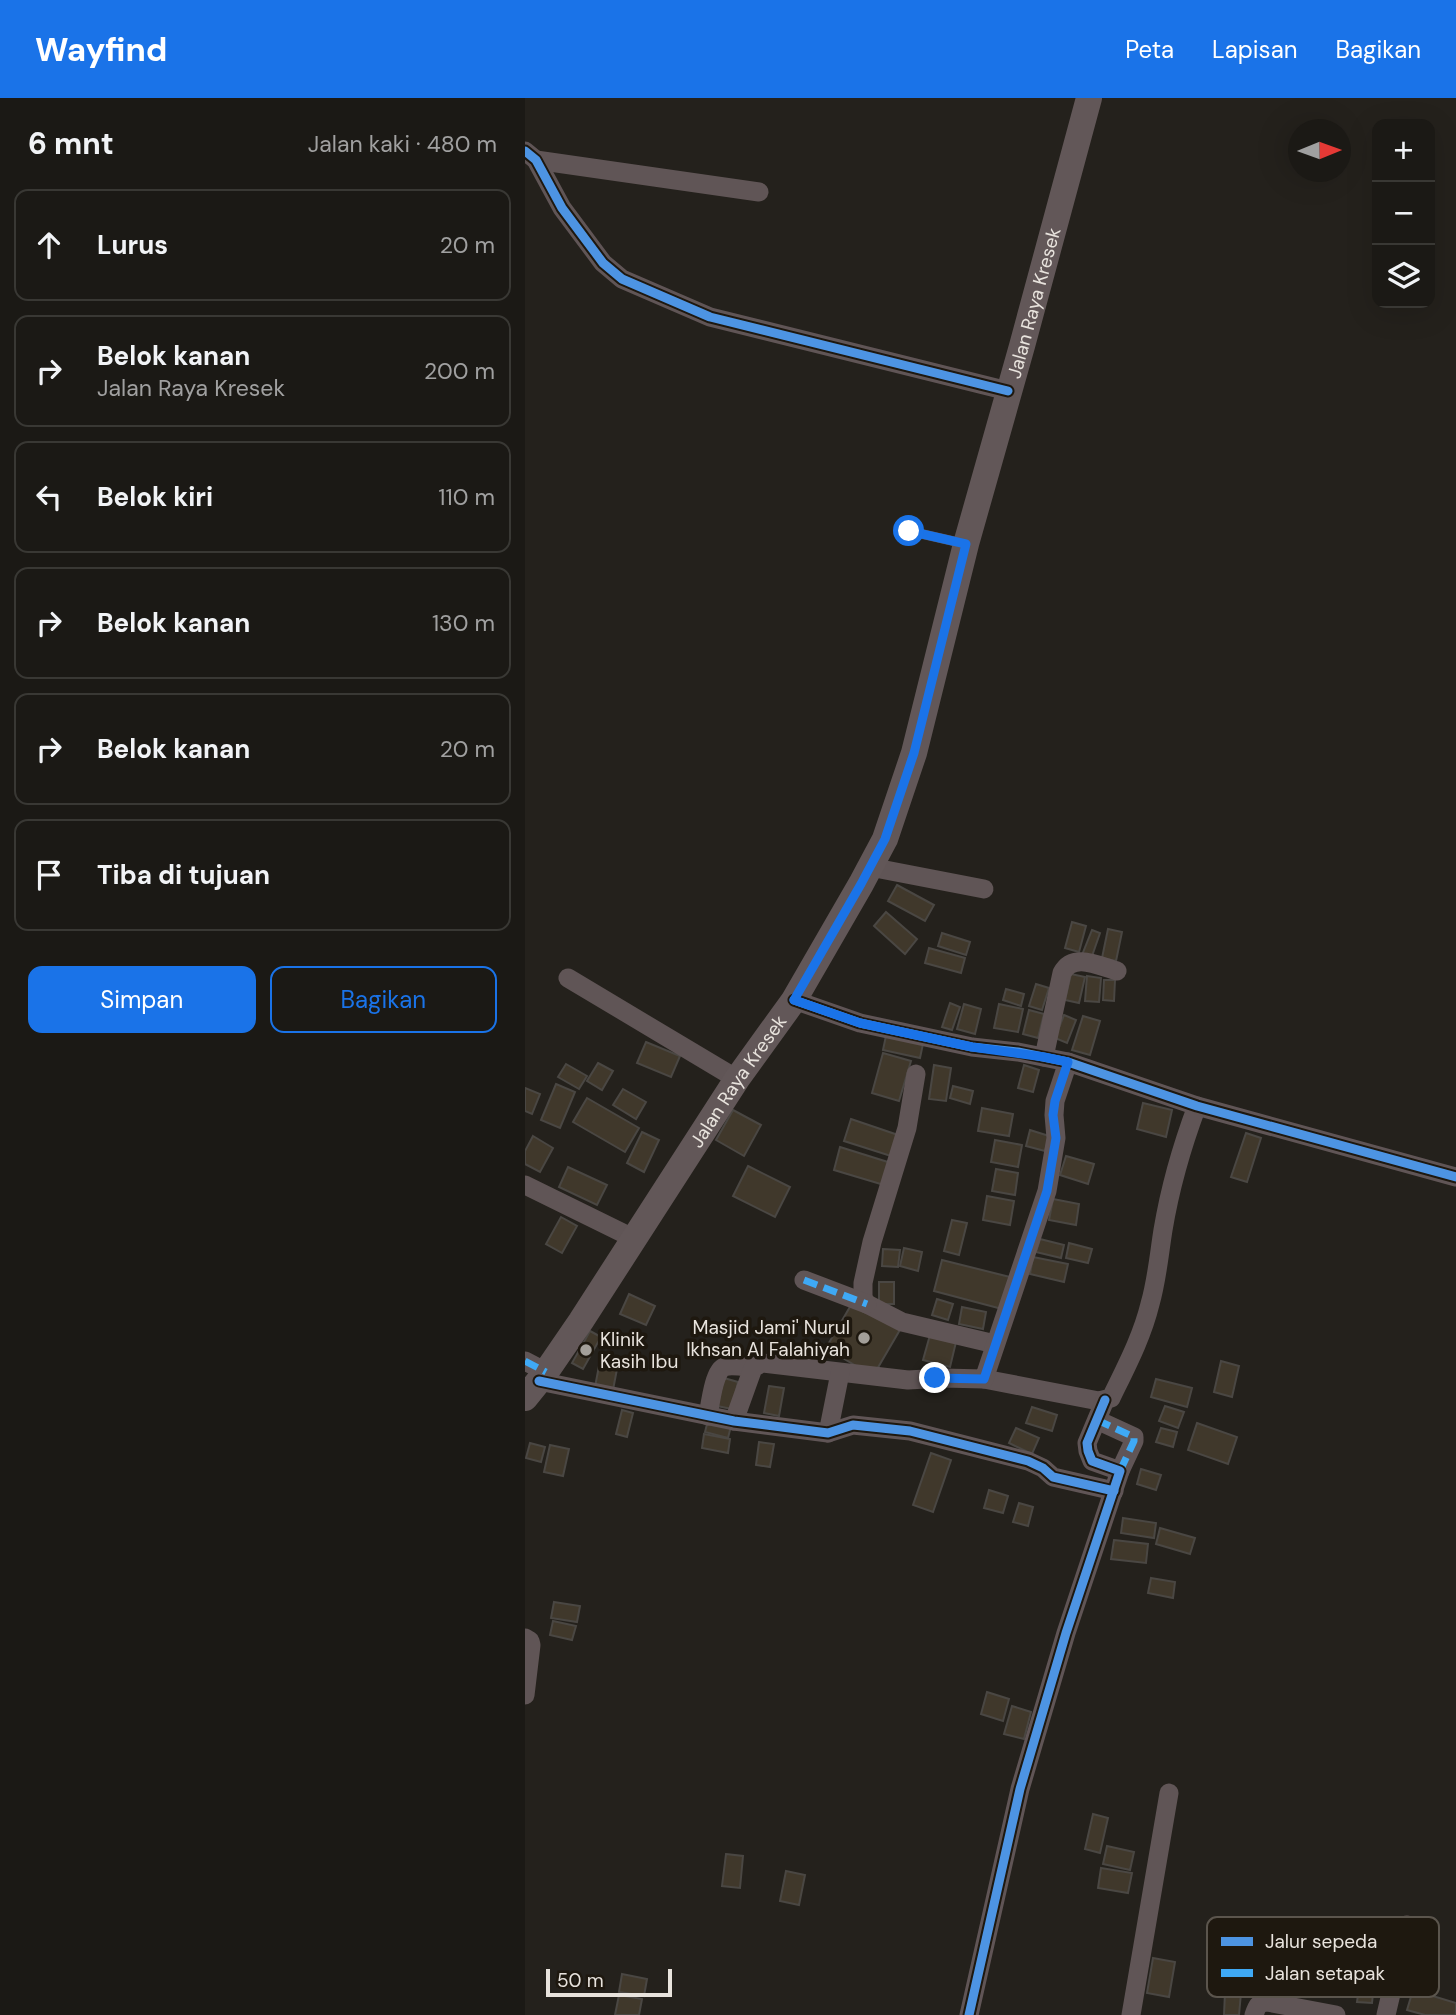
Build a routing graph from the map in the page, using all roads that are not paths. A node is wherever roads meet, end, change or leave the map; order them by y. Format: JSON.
{"nodes":[{"id":1,"x":1089,"y":98,"type":"edge"},
{"id":2,"x":531,"y":155,"type":"edge"},
{"id":3,"x":759,"y":192,"type":"dead end"},
{"id":4,"x":1008,"y":391,"type":"junction"},
{"id":5,"x":909,"y":531,"type":"dead end"},
{"id":6,"x":966,"y":544,"type":"junction"},
{"id":7,"x":870,"y":867,"type":"junction"},
{"id":8,"x":984,"y":889,"type":"dead end"},
{"id":9,"x":1117,"y":971,"type":"dead end"},
{"id":10,"x":568,"y":978,"type":"dead end"},
{"id":11,"x":794,"y":1000,"type":"junction"},
{"id":12,"x":1044,"y":1057,"type":"junction"},
{"id":13,"x":1068,"y":1062,"type":"junction"},
{"id":14,"x":916,"y":1074,"type":"dead end"},
{"id":15,"x":737,"y":1079,"type":"junction"},
{"id":16,"x":1197,"y":1106,"type":"junction"},
{"id":17,"x":1456,"y":1177,"type":"edge"},
{"id":18,"x":525,"y":1185,"type":"edge"},
{"id":19,"x":635,"y":1239,"type":"junction"},
{"id":20,"x":804,"y":1280,"type":"dead end"},
{"id":21,"x":867,"y":1304,"type":"junction"},
{"id":22,"x":995,"y":1344,"type":"junction"},
{"id":23,"x":753,"y":1368,"type":"junction"},
{"id":24,"x":840,"y":1373,"type":"junction"},
{"id":25,"x":534,"y":1378,"type":"edge"},
{"id":26,"x":984,"y":1379,"type":"junction"},
{"id":27,"x":1105,"y":1400,"type":"junction"},
{"id":28,"x":708,"y":1416,"type":"junction"},
{"id":29,"x":1097,"y":1420,"type":"junction"},
{"id":30,"x":734,"y":1421,"type":"junction"},
{"id":31,"x":828,"y":1433,"type":"junction"},
{"id":32,"x":1120,"y":1471,"type":"junction"},
{"id":33,"x":1114,"y":1491,"type":"junction"},
{"id":34,"x":525,"y":1638,"type":"edge"},
{"id":35,"x":525,"y":1695,"type":"edge"},
{"id":36,"x":1169,"y":1793,"type":"dead end"},
{"id":37,"x":1390,"y":1997,"type":"edge"},
{"id":38,"x":969,"y":2015,"type":"edge"},
{"id":39,"x":1131,"y":2015,"type":"edge"},
{"id":40,"x":1254,"y":2015,"type":"edge"},
{"id":41,"x":1336,"y":2015,"type":"edge"},
{"id":42,"x":1386,"y":2015,"type":"edge"}],
"edges":[{"from":1,"to":4,"type":"main road","name":"Jalan Raya Kresek"},
{"from":2,"to":3,"type":"street"},
{"from":2,"to":4,"type":"street"},
{"from":4,"to":6,"type":"main road","name":"Jalan Raya Kresek"},
{"from":5,"to":6,"type":"lane"},
{"from":6,"to":7,"type":"main road","name":"Jalan Raya Kresek"},
{"from":7,"to":8,"type":"street"},
{"from":7,"to":11,"type":"main road","name":"Jalan Raya Kresek"},
{"from":9,"to":12,"type":"street"},
{"from":10,"to":15,"type":"street"},
{"from":11,"to":12,"type":"street"},
{"from":11,"to":15,"type":"main road","name":"Jalan Raya Kresek"},
{"from":12,"to":13,"type":"street"},
{"from":13,"to":16,"type":"street"},
{"from":13,"to":22,"type":"street"},
{"from":14,"to":21,"type":"street"},
{"from":15,"to":19,"type":"main road","name":"Jalan Raya Kresek"},
{"from":16,"to":17,"type":"street"},
{"from":16,"to":27,"type":"street"},
{"from":18,"to":19,"type":"street"},
{"from":19,"to":25,"type":"main road","name":"Jalan Raya Kresek"},
{"from":20,"to":21,"type":"street"},
{"from":21,"to":22,"type":"street"},
{"from":22,"to":26,"type":"street"},
{"from":23,"to":24,"type":"street"},
{"from":23,"to":28,"type":"street"},
{"from":23,"to":30,"type":"street"},
{"from":24,"to":26,"type":"street"},
{"from":24,"to":31,"type":"street"},
{"from":25,"to":28,"type":"street"},
{"from":26,"to":27,"type":"street"},
{"from":27,"to":29,"type":"street"},
{"from":28,"to":30,"type":"street"},
{"from":29,"to":32,"type":"street"},
{"from":29,"to":32,"type":"street"},
{"from":30,"to":31,"type":"street"},
{"from":31,"to":33,"type":"street"},
{"from":32,"to":33,"type":"street"},
{"from":33,"to":38,"type":"street"},
{"from":34,"to":35,"type":"street"},
{"from":36,"to":39,"type":"street"},
{"from":37,"to":42,"type":"street"},
{"from":40,"to":41,"type":"street"}]}
